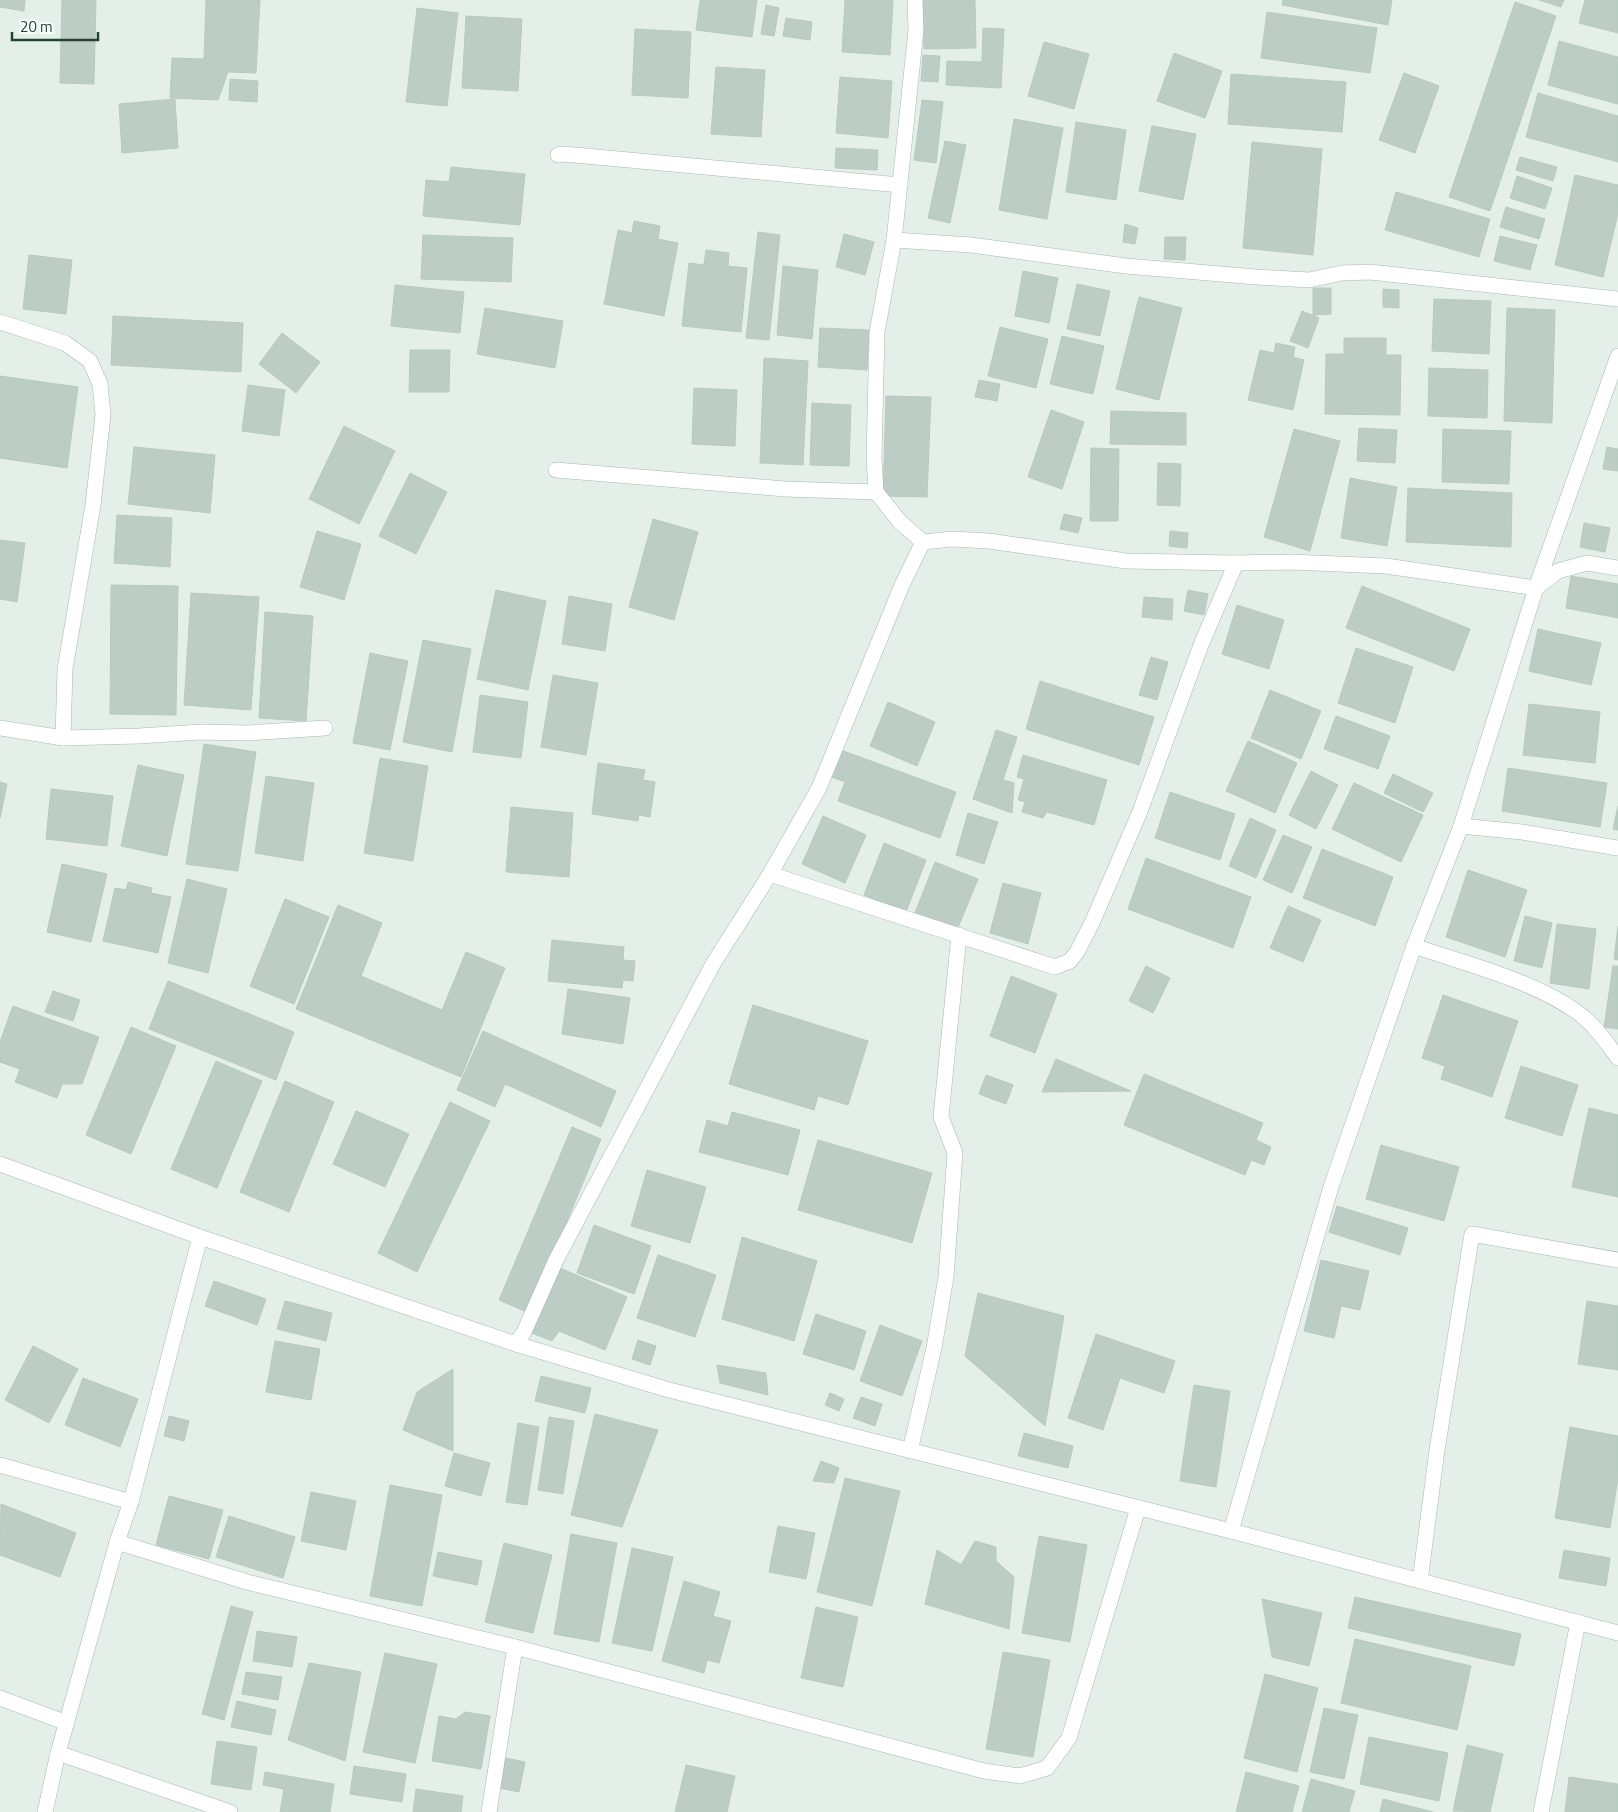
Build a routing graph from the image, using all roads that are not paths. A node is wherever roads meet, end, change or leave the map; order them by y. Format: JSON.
{"nodes":[{"id":1,"x":915,"y":0,"type":"edge"},
{"id":2,"x":558,"y":155,"type":"dead end"},
{"id":3,"x":900,"y":185,"type":"junction"},
{"id":4,"x":894,"y":240,"type":"junction"},
{"id":5,"x":1618,"y":299,"type":"edge"},
{"id":6,"x":0,"y":322,"type":"edge"},
{"id":7,"x":1618,"y":356,"type":"edge"},
{"id":8,"x":556,"y":470,"type":"dead end"},
{"id":9,"x":876,"y":492,"type":"junction"},
{"id":10,"x":923,"y":542,"type":"junction"},
{"id":11,"x":1236,"y":563,"type":"junction"},
{"id":12,"x":1618,"y":568,"type":"edge"},
{"id":13,"x":1536,"y":588,"type":"junction"},
{"id":14,"x":0,"y":728,"type":"edge"},
{"id":15,"x":325,"y":728,"type":"dead end"},
{"id":16,"x":63,"y":738,"type":"junction"},
{"id":17,"x":1460,"y":826,"type":"junction"},
{"id":18,"x":1618,"y":848,"type":"edge"},
{"id":19,"x":770,"y":874,"type":"junction"},
{"id":20,"x":959,"y":935,"type":"junction"},
{"id":21,"x":1414,"y":946,"type":"junction"},
{"id":22,"x":1618,"y":1058,"type":"edge"},
{"id":23,"x":0,"y":1164,"type":"edge"},
{"id":24,"x":200,"y":1237,"type":"junction"},
{"id":25,"x":1618,"y":1260,"type":"edge"},
{"id":26,"x":516,"y":1344,"type":"junction"},
{"id":27,"x":910,"y":1451,"type":"junction"},
{"id":28,"x":0,"y":1465,"type":"edge"},
{"id":29,"x":131,"y":1502,"type":"junction"},
{"id":30,"x":1138,"y":1508,"type":"junction"},
{"id":31,"x":1231,"y":1532,"type":"junction"},
{"id":32,"x":117,"y":1542,"type":"junction"},
{"id":33,"x":1420,"y":1581,"type":"junction"},
{"id":34,"x":1578,"y":1622,"type":"junction"},
{"id":35,"x":1618,"y":1632,"type":"edge"},
{"id":36,"x":515,"y":1647,"type":"junction"},
{"id":37,"x":0,"y":1698,"type":"edge"},
{"id":38,"x":67,"y":1723,"type":"junction"},
{"id":39,"x":58,"y":1753,"type":"junction"},
{"id":40,"x":45,"y":1812,"type":"edge"},
{"id":41,"x":230,"y":1812,"type":"edge"},
{"id":42,"x":489,"y":1812,"type":"edge"},
{"id":43,"x":1541,"y":1812,"type":"edge"}],
"edges":[{"from":1,"to":3,"type":"street"},
{"from":2,"to":3,"type":"street"},
{"from":3,"to":4,"type":"street"},
{"from":4,"to":5,"type":"street"},
{"from":4,"to":9,"type":"street"},
{"from":6,"to":16,"type":"street"},
{"from":7,"to":13,"type":"street"},
{"from":8,"to":9,"type":"street"},
{"from":9,"to":10,"type":"street"},
{"from":10,"to":11,"type":"street"},
{"from":10,"to":19,"type":"street"},
{"from":11,"to":13,"type":"street"},
{"from":11,"to":20,"type":"street"},
{"from":12,"to":13,"type":"street"},
{"from":13,"to":17,"type":"street"},
{"from":14,"to":16,"type":"street"},
{"from":15,"to":16,"type":"street"},
{"from":17,"to":18,"type":"street"},
{"from":17,"to":21,"type":"street"},
{"from":19,"to":20,"type":"street"},
{"from":19,"to":26,"type":"street"},
{"from":20,"to":27,"type":"street"},
{"from":21,"to":22,"type":"street"},
{"from":21,"to":31,"type":"street"},
{"from":23,"to":24,"type":"street"},
{"from":24,"to":26,"type":"street"},
{"from":24,"to":29,"type":"street"},
{"from":25,"to":33,"type":"street"},
{"from":26,"to":27,"type":"street"},
{"from":27,"to":30,"type":"street"},
{"from":28,"to":29,"type":"street"},
{"from":29,"to":32,"type":"street"},
{"from":30,"to":31,"type":"street"},
{"from":30,"to":36,"type":"street"},
{"from":31,"to":33,"type":"street"},
{"from":32,"to":36,"type":"street"},
{"from":32,"to":38,"type":"street"},
{"from":33,"to":34,"type":"street"},
{"from":34,"to":35,"type":"street"},
{"from":34,"to":43,"type":"street"},
{"from":36,"to":42,"type":"street"},
{"from":37,"to":38,"type":"street"},
{"from":38,"to":39,"type":"street"},
{"from":39,"to":40,"type":"street"},
{"from":39,"to":41,"type":"street"}]}
